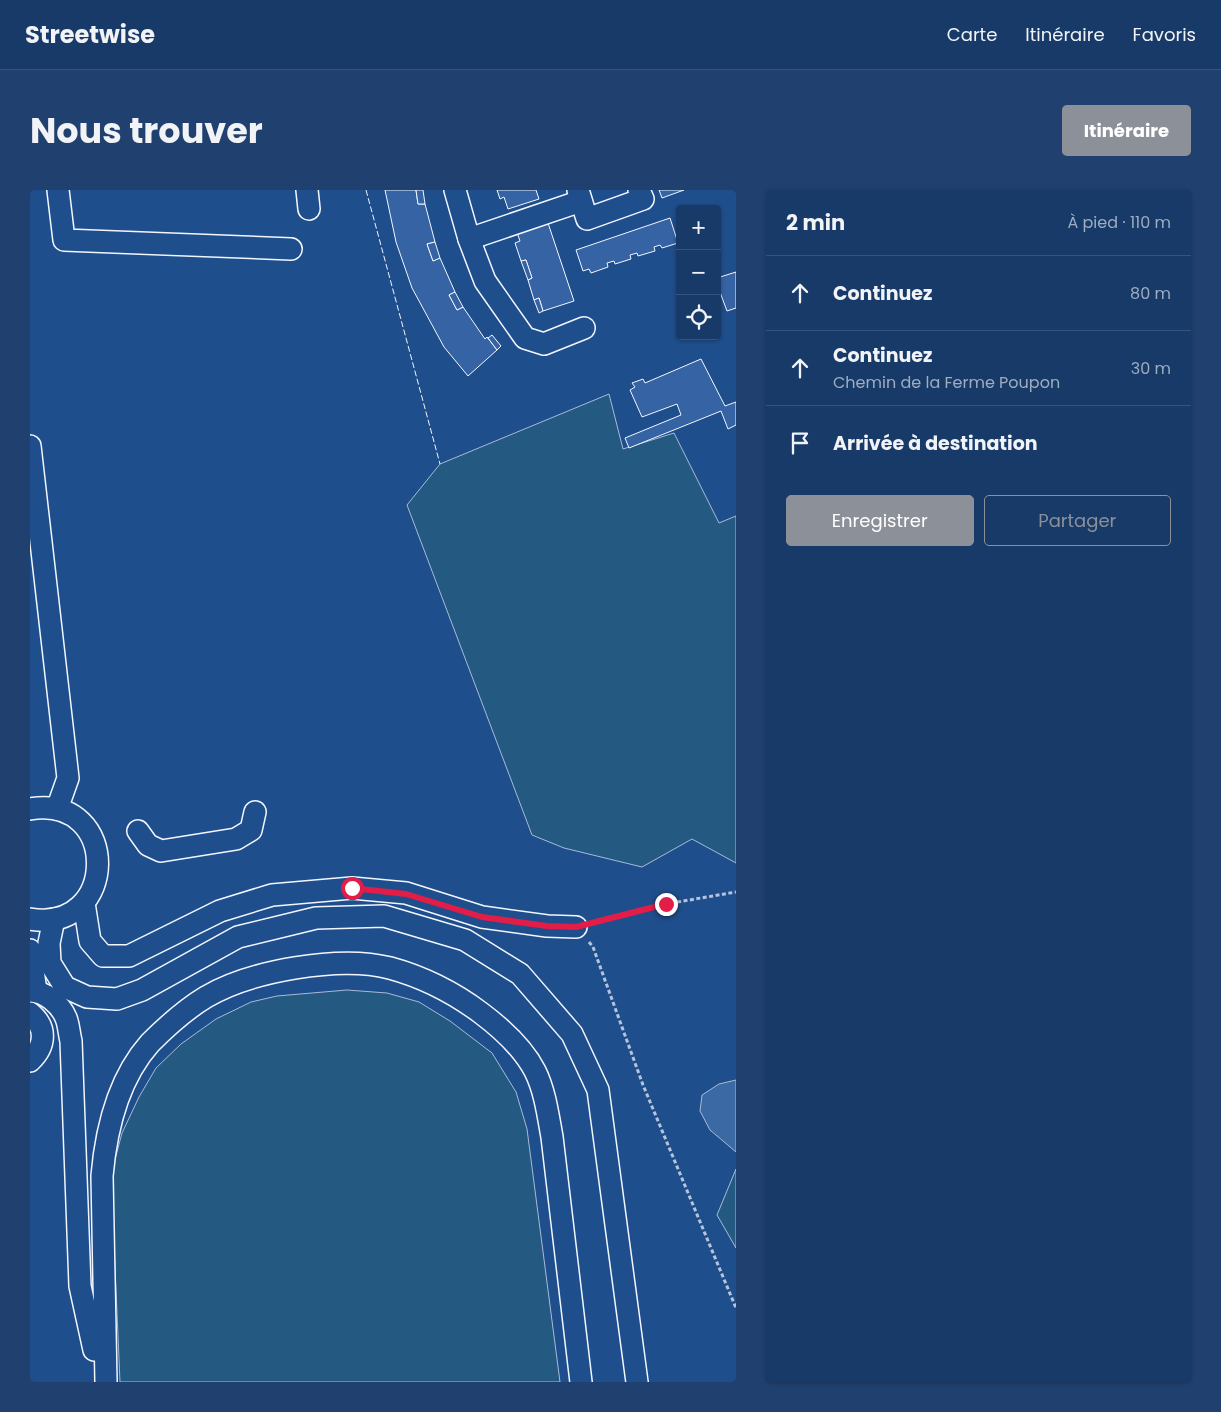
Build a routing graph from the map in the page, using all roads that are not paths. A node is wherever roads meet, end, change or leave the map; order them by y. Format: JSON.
{"nodes":[{"id":1,"x":58,"y":190,"type":"edge"},
{"id":2,"x":456,"y":190,"type":"edge"},
{"id":3,"x":639,"y":190,"type":"edge"},
{"id":4,"x":579,"y":195,"type":"edge"},
{"id":5,"x":469,"y":239,"type":"junction"},
{"id":6,"x":291,"y":249,"type":"dead end"},
{"id":7,"x":584,"y":328,"type":"dead end"},
{"id":8,"x":30,"y":446,"type":"edge"},
{"id":9,"x":30,"y":809,"type":"edge"},
{"id":10,"x":57,"y":809,"type":"junction"},
{"id":11,"x":255,"y":812,"type":"dead end"},
{"id":12,"x":138,"y":831,"type":"dead end"},
{"id":13,"x":84,"y":903,"type":"junction"},
{"id":14,"x":30,"y":919,"type":"edge"},
{"id":15,"x":54,"y":919,"type":"junction"},
{"id":16,"x":576,"y":927,"type":"road end"},
{"id":17,"x":30,"y":950,"type":"edge"},
{"id":18,"x":33,"y":991,"type":"edge"},
{"id":19,"x":30,"y":1013,"type":"edge"},
{"id":20,"x":30,"y":1061,"type":"edge"},
{"id":21,"x":101,"y":1382,"type":"edge"},
{"id":22,"x":106,"y":1382,"type":"edge"},
{"id":23,"x":581,"y":1382,"type":"edge"},
{"id":24,"x":637,"y":1382,"type":"edge"}],
"edges":[{"from":1,"to":6,"type":"street"},
{"from":2,"to":5,"type":"street"},
{"from":3,"to":4,"type":"street"},
{"from":4,"to":5,"type":"street"},
{"from":5,"to":7,"type":"street"},
{"from":8,"to":10,"type":"street"},
{"from":9,"to":10,"type":"street"},
{"from":10,"to":13,"type":"street"},
{"from":11,"to":12,"type":"street"},
{"from":13,"to":15,"type":"street"},
{"from":13,"to":16,"type":"street"},
{"from":14,"to":15,"type":"street"},
{"from":15,"to":24,"type":"street"},
{"from":17,"to":18,"type":"street"},
{"from":18,"to":21,"type":"street"},
{"from":19,"to":20,"type":"street"},
{"from":22,"to":23,"type":"street"}]}
